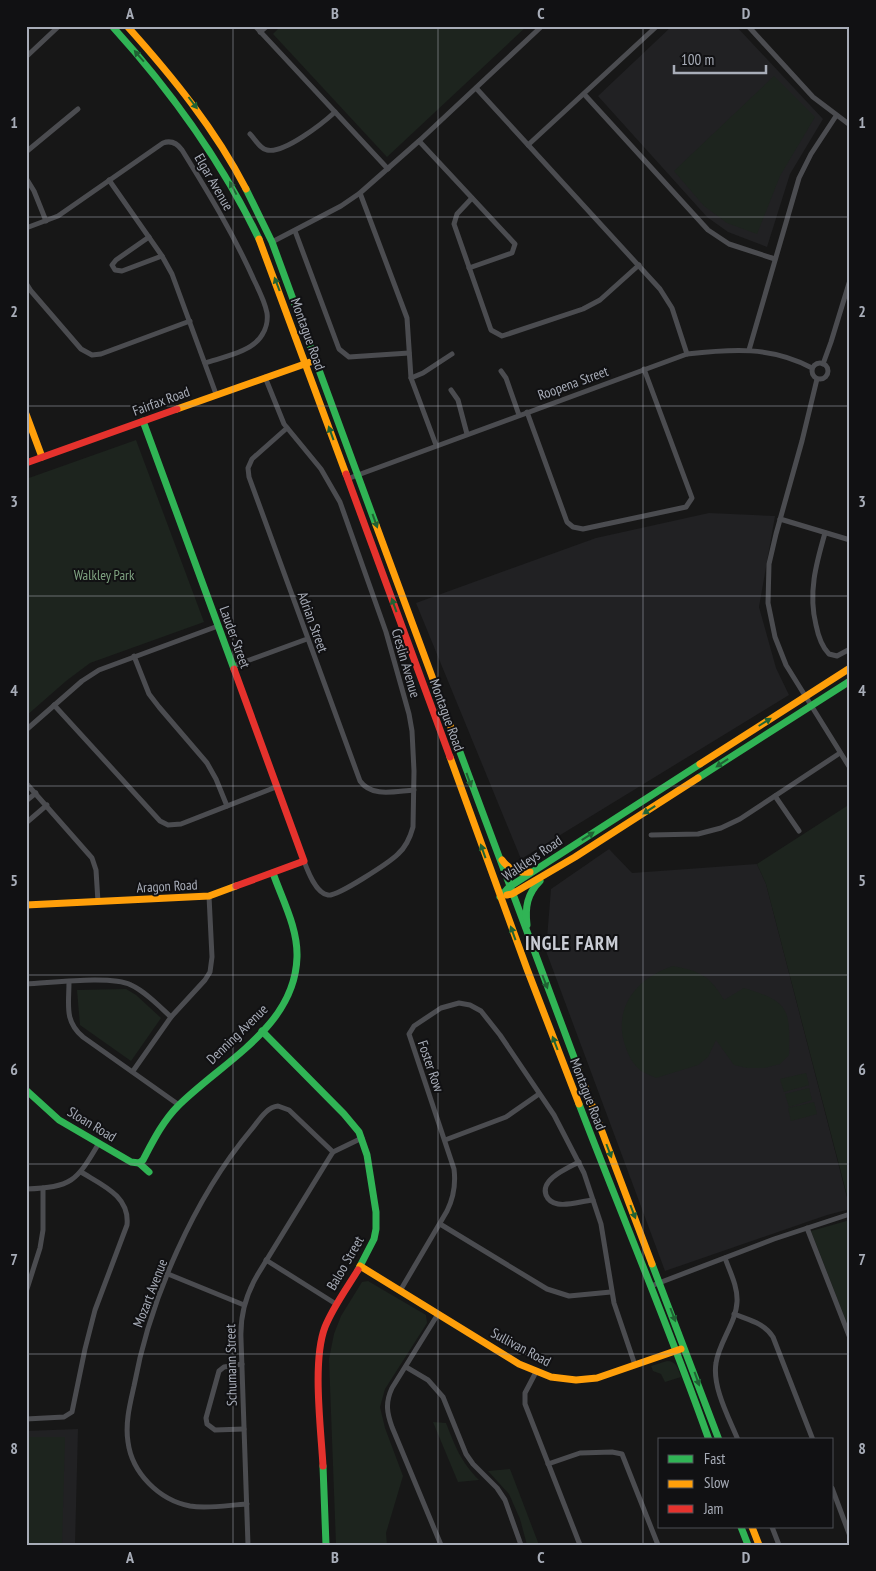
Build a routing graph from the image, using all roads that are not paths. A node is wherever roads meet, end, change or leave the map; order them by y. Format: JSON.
{"nodes":[{"id":1,"x":59,"y":26,"type":"edge"},
{"id":2,"x":112,"y":26,"type":"edge"},
{"id":3,"x":127,"y":26,"type":"edge"},
{"id":4,"x":255,"y":26,"type":"edge"},
{"id":5,"x":267,"y":26,"type":"edge"},
{"id":6,"x":542,"y":26,"type":"edge"},
{"id":7,"x":657,"y":26,"type":"edge"},
{"id":8,"x":748,"y":26,"type":"edge"},
{"id":9,"x":260,"y":32,"type":"junction"},
{"id":10,"x":26,"y":57,"type":"edge"},
{"id":11,"x":476,"y":88,"type":"junction"},
{"id":12,"x":584,"y":94,"type":"junction"},
{"id":13,"x":78,"y":109,"type":"dead end"},
{"id":14,"x":335,"y":112,"type":"junction"},
{"id":15,"x":836,"y":116,"type":"junction"},
{"id":16,"x":850,"y":125,"type":"edge"},
{"id":17,"x":250,"y":134,"type":"dead end"},
{"id":18,"x":419,"y":141,"type":"junction"},
{"id":19,"x":528,"y":145,"type":"junction"},
{"id":20,"x":26,"y":152,"type":"edge"},
{"id":21,"x":388,"y":169,"type":"junction"},
{"id":22,"x":26,"y":178,"type":"edge"},
{"id":23,"x":109,"y":180,"type":"junction"},
{"id":24,"x":360,"y":193,"type":"junction"},
{"id":25,"x":472,"y":198,"type":"junction"},
{"id":26,"x":46,"y":221,"type":"junction"},
{"id":27,"x":26,"y":228,"type":"edge"},
{"id":28,"x":295,"y":230,"type":"junction"},
{"id":29,"x":149,"y":237,"type":"junction"},
{"id":30,"x":272,"y":242,"type":"junction"},
{"id":31,"x":262,"y":247,"type":"junction"},
{"id":32,"x":162,"y":256,"type":"junction"},
{"id":33,"x":775,"y":259,"type":"junction"},
{"id":34,"x":639,"y":265,"type":"junction"},
{"id":35,"x":470,"y":268,"type":"junction"},
{"id":36,"x":850,"y":280,"type":"edge"},
{"id":37,"x":26,"y":283,"type":"edge"},
{"id":38,"x":190,"y":321,"type":"junction"},
{"id":39,"x":749,"y":350,"type":"junction"},
{"id":40,"x":409,"y":353,"type":"junction"},
{"id":41,"x":452,"y":354,"type":"dead end"},
{"id":42,"x":687,"y":354,"type":"junction"},
{"id":43,"x":316,"y":360,"type":"junction"},
{"id":44,"x":205,"y":363,"type":"junction"},
{"id":45,"x":305,"y":363,"type":"junction"},
{"id":46,"x":823,"y":364,"type":"junction"},
{"id":47,"x":812,"y":368,"type":"junction"},
{"id":48,"x":644,"y":369,"type":"junction"},
{"id":49,"x":501,"y":371,"type":"dead end"},
{"id":50,"x":265,"y":377,"type":"junction"},
{"id":51,"x":411,"y":378,"type":"junction"},
{"id":52,"x":817,"y":379,"type":"junction"},
{"id":53,"x":451,"y":390,"type":"dead end"},
{"id":54,"x":216,"y":394,"type":"junction"},
{"id":55,"x":527,"y":412,"type":"junction"},
{"id":56,"x":26,"y":414,"type":"edge"},
{"id":57,"x":519,"y":415,"type":"junction"},
{"id":58,"x":143,"y":421,"type":"junction"},
{"id":59,"x":287,"y":428,"type":"junction"},
{"id":60,"x":467,"y":434,"type":"junction"},
{"id":61,"x":436,"y":446,"type":"junction"},
{"id":62,"x":42,"y":457,"type":"junction"},
{"id":63,"x":26,"y":463,"type":"edge"},
{"id":64,"x":358,"y":475,"type":"junction"},
{"id":65,"x":348,"y":479,"type":"junction"},
{"id":66,"x":780,"y":519,"type":"junction"},
{"id":67,"x":825,"y":533,"type":"junction"},
{"id":68,"x":850,"y":540,"type":"edge"},
{"id":69,"x":218,"y":626,"type":"junction"},
{"id":70,"x":307,"y":639,"type":"junction"},
{"id":71,"x":850,"y":649,"type":"edge"},
{"id":72,"x":134,"y":656,"type":"junction"},
{"id":73,"x":233,"y":666,"type":"junction"},
{"id":74,"x":850,"y":668,"type":"edge"},
{"id":75,"x":850,"y":681,"type":"edge"},
{"id":76,"x":54,"y":705,"type":"junction"},
{"id":77,"x":26,"y":730,"type":"edge"},
{"id":78,"x":840,"y":753,"type":"junction"},
{"id":79,"x":850,"y":768,"type":"edge"},
{"id":80,"x":26,"y":783,"type":"edge"},
{"id":81,"x":276,"y":787,"type":"junction"},
{"id":82,"x":414,"y":790,"type":"junction"},
{"id":83,"x":36,"y":793,"type":"junction"},
{"id":84,"x":775,"y":796,"type":"junction"},
{"id":85,"x":26,"y":801,"type":"edge"},
{"id":86,"x":47,"y":806,"type":"junction"},
{"id":87,"x":227,"y":806,"type":"junction"},
{"id":88,"x":26,"y":823,"type":"edge"},
{"id":89,"x":799,"y":831,"type":"dead end"},
{"id":90,"x":651,"y":835,"type":"dead end"},
{"id":91,"x":493,"y":844,"type":"junction"},
{"id":92,"x":304,"y":861,"type":"junction"},
{"id":93,"x":554,"y":870,"type":"junction"},
{"id":94,"x":273,"y":872,"type":"junction"},
{"id":95,"x":533,"y":872,"type":"junction"},
{"id":96,"x":509,"y":887,"type":"junction"},
{"id":97,"x":512,"y":894,"type":"junction"},
{"id":98,"x":209,"y":896,"type":"junction"},
{"id":99,"x":500,"y":897,"type":"junction"},
{"id":100,"x":98,"y":902,"type":"junction"},
{"id":101,"x":26,"y":906,"type":"edge"},
{"id":102,"x":528,"y":939,"type":"junction"},
{"id":103,"x":68,"y":982,"type":"junction"},
{"id":104,"x":26,"y":984,"type":"edge"},
{"id":105,"x":171,"y":1017,"type":"junction"},
{"id":106,"x":262,"y":1031,"type":"junction"},
{"id":107,"x":133,"y":1071,"type":"junction"},
{"id":108,"x":26,"y":1090,"type":"edge"},
{"id":109,"x":539,"y":1094,"type":"junction"},
{"id":110,"x":179,"y":1105,"type":"junction"},
{"id":111,"x":362,"y":1138,"type":"junction"},
{"id":112,"x":445,"y":1140,"type":"junction"},
{"id":113,"x":99,"y":1143,"type":"junction"},
{"id":114,"x":333,"y":1152,"type":"junction"},
{"id":115,"x":579,"y":1162,"type":"junction"},
{"id":116,"x":139,"y":1163,"type":"junction"},
{"id":117,"x":81,"y":1172,"type":"junction"},
{"id":118,"x":150,"y":1172,"type":"dead end"},
{"id":119,"x":43,"y":1188,"type":"junction"},
{"id":120,"x":26,"y":1189,"type":"edge"},
{"id":121,"x":593,"y":1200,"type":"junction"},
{"id":122,"x":850,"y":1214,"type":"edge"},
{"id":123,"x":440,"y":1224,"type":"junction"},
{"id":124,"x":807,"y":1228,"type":"junction"},
{"id":125,"x":725,"y":1258,"type":"junction"},
{"id":126,"x":266,"y":1260,"type":"junction"},
{"id":127,"x":360,"y":1266,"type":"junction"},
{"id":128,"x":168,"y":1274,"type":"junction"},
{"id":129,"x":661,"y":1283,"type":"junction"},
{"id":130,"x":651,"y":1286,"type":"junction"},
{"id":131,"x":27,"y":1289,"type":"edge"},
{"id":132,"x":400,"y":1290,"type":"junction"},
{"id":133,"x":611,"y":1292,"type":"junction"},
{"id":134,"x":336,"y":1304,"type":"junction"},
{"id":135,"x":244,"y":1305,"type":"junction"},
{"id":136,"x":438,"y":1314,"type":"junction"},
{"id":137,"x":734,"y":1314,"type":"junction"},
{"id":138,"x":850,"y":1338,"type":"edge"},
{"id":139,"x":686,"y":1347,"type":"junction"},
{"id":140,"x":677,"y":1350,"type":"junction"},
{"id":141,"x":242,"y":1364,"type":"junction"},
{"id":142,"x":635,"y":1365,"type":"junction"},
{"id":143,"x":406,"y":1367,"type":"junction"},
{"id":144,"x":536,"y":1372,"type":"junction"},
{"id":145,"x":26,"y":1419,"type":"edge"},
{"id":146,"x":244,"y":1429,"type":"junction"},
{"id":147,"x":708,"y":1438,"type":"edge"},
{"id":148,"x":719,"y":1438,"type":"edge"},
{"id":149,"x":737,"y":1438,"type":"edge"},
{"id":150,"x":812,"y":1438,"type":"edge"},
{"id":151,"x":548,"y":1464,"type":"junction"},
{"id":152,"x":834,"y":1493,"type":"edge"},
{"id":153,"x":246,"y":1504,"type":"junction"},
{"id":154,"x":742,"y":1528,"type":"edge"},
{"id":155,"x":752,"y":1528,"type":"edge"},
{"id":156,"x":772,"y":1528,"type":"edge"},
{"id":157,"x":850,"y":1536,"type":"edge"},
{"id":158,"x":248,"y":1545,"type":"edge"},
{"id":159,"x":326,"y":1545,"type":"edge"},
{"id":160,"x":441,"y":1545,"type":"edge"},
{"id":161,"x":521,"y":1545,"type":"edge"},
{"id":162,"x":580,"y":1545,"type":"edge"},
{"id":163,"x":658,"y":1545,"type":"edge"},
{"id":164,"x":748,"y":1545,"type":"edge"},
{"id":165,"x":759,"y":1545,"type":"edge"},
{"id":166,"x":779,"y":1545,"type":"edge"}],
"edges":[{"from":1,"to":10,"type":"street"},
{"from":31,"to":2,"type":"main road","name":"Montague Road","one_way":true},
{"from":3,"to":30,"type":"main road","name":"Montague Road","one_way":true},
{"from":4,"to":9,"type":"street"},
{"from":5,"to":9,"type":"street"},
{"from":6,"to":11,"type":"street"},
{"from":7,"to":12,"type":"street"},
{"from":8,"to":15,"type":"street"},
{"from":9,"to":14,"type":"street"},
{"from":11,"to":18,"type":"street"},
{"from":11,"to":19,"type":"street"},
{"from":12,"to":19,"type":"street"},
{"from":12,"to":33,"type":"street"},
{"from":13,"to":20,"type":"street"},
{"from":14,"to":17,"type":"street"},
{"from":14,"to":21,"type":"street"},
{"from":15,"to":16,"type":"street"},
{"from":15,"to":33,"type":"street"},
{"from":18,"to":21,"type":"street"},
{"from":18,"to":25,"type":"street"},
{"from":19,"to":34,"type":"street"},
{"from":21,"to":24,"type":"street"},
{"from":22,"to":26,"type":"street"},
{"from":23,"to":26,"type":"street","name":"Elgar Avenue"},
{"from":23,"to":29,"type":"street"},
{"from":23,"to":44,"type":"street","name":"Elgar Avenue"},
{"from":24,"to":28,"type":"street"},
{"from":24,"to":40,"type":"street"},
{"from":25,"to":35,"type":"street"},
{"from":25,"to":35,"type":"street"},
{"from":26,"to":27,"type":"street","name":"Elgar Avenue"},
{"from":28,"to":30,"type":"street"},
{"from":28,"to":40,"type":"street"},
{"from":29,"to":32,"type":"street"},
{"from":29,"to":32,"type":"street"},
{"from":30,"to":31,"type":"main road"},
{"from":30,"to":43,"type":"main road","name":"Montague Road"},
{"from":45,"to":31,"type":"main road","name":"Montague Road","one_way":true},
{"from":32,"to":38,"type":"street"},
{"from":33,"to":39,"type":"street"},
{"from":34,"to":35,"type":"street"},
{"from":34,"to":42,"type":"street"},
{"from":36,"to":46,"type":"street"},
{"from":37,"to":38,"type":"street"},
{"from":38,"to":44,"type":"street"},
{"from":39,"to":42,"type":"street","name":"Roopena Street"},
{"from":39,"to":47,"type":"street","name":"Roopena Street"},
{"from":40,"to":51,"type":"street"},
{"from":41,"to":51,"type":"street"},
{"from":42,"to":48,"type":"street","name":"Roopena Street"},
{"from":43,"to":45,"type":"main road","name":"Fairfax Road"},
{"from":43,"to":64,"type":"main road","name":"Montague Road"},
{"from":44,"to":54,"type":"street"},
{"from":45,"to":50,"type":"main road","name":"Fairfax Road"},
{"from":65,"to":45,"type":"main road","name":"Montague Road","one_way":true},
{"from":46,"to":47,"type":"street"},
{"from":46,"to":52,"type":"street"},
{"from":47,"to":52,"type":"street"},
{"from":48,"to":55,"type":"street","name":"Roopena Street"},
{"from":48,"to":55,"type":"street"},
{"from":49,"to":57,"type":"street"},
{"from":50,"to":54,"type":"main road","name":"Fairfax Road"},
{"from":50,"to":59,"type":"street","name":"Creslin Avenue"},
{"from":51,"to":61,"type":"street"},
{"from":52,"to":66,"type":"street"},
{"from":53,"to":60,"type":"street"},
{"from":54,"to":58,"type":"main road","name":"Fairfax Road"},
{"from":55,"to":57,"type":"street","name":"Roopena Street"},
{"from":56,"to":62,"type":"main road"},
{"from":57,"to":60,"type":"street","name":"Roopena Street"},
{"from":58,"to":62,"type":"main road","name":"Fairfax Road"},
{"from":58,"to":69,"type":"main road","name":"Lauder Street"},
{"from":59,"to":70,"type":"street","name":"Adrian Street"},
{"from":59,"to":82,"type":"street","name":"Creslin Avenue"},
{"from":60,"to":61,"type":"street","name":"Roopena Street"},
{"from":61,"to":64,"type":"street","name":"Roopena Street"},
{"from":62,"to":63,"type":"main road","name":"Fairfax Road"},
{"from":64,"to":65,"type":"street","name":"Roopena Street"},
{"from":64,"to":91,"type":"main road","name":"Montague Road","one_way":true},
{"from":99,"to":65,"type":"main road","name":"Montague Road","one_way":true},
{"from":66,"to":67,"type":"street"},
{"from":66,"to":78,"type":"street"},
{"from":67,"to":68,"type":"street"},
{"from":67,"to":71,"type":"street"},
{"from":69,"to":72,"type":"street"},
{"from":69,"to":73,"type":"main road","name":"Lauder Street"},
{"from":70,"to":73,"type":"street"},
{"from":70,"to":82,"type":"street","name":"Adrian Street"},
{"from":72,"to":76,"type":"street"},
{"from":72,"to":87,"type":"street"},
{"from":73,"to":81,"type":"main road","name":"Lauder Street"},
{"from":95,"to":74,"type":"main road","name":"Walkleys Road","one_way":true},
{"from":75,"to":93,"type":"main road","name":"Walkleys Road","one_way":true},
{"from":76,"to":77,"type":"street"},
{"from":76,"to":87,"type":"street"},
{"from":78,"to":79,"type":"street"},
{"from":78,"to":84,"type":"street"},
{"from":80,"to":83,"type":"street"},
{"from":81,"to":87,"type":"street"},
{"from":81,"to":92,"type":"main road","name":"Lauder Street"},
{"from":82,"to":92,"type":"street","name":"Creslin Avenue"},
{"from":83,"to":85,"type":"street"},
{"from":83,"to":86,"type":"street"},
{"from":84,"to":89,"type":"street"},
{"from":84,"to":90,"type":"street"},
{"from":86,"to":88,"type":"street"},
{"from":86,"to":100,"type":"street"},
{"from":91,"to":95,"type":"main road"},
{"from":91,"to":96,"type":"main road","name":"Montague Road"},
{"from":92,"to":94,"type":"main road","name":"Aragon Road"},
{"from":93,"to":97,"type":"main road","name":"Walkleys Road"},
{"from":93,"to":102,"type":"main road"},
{"from":94,"to":98,"type":"main road","name":"Aragon Road"},
{"from":94,"to":106,"type":"main road","name":"Denning Avenue"},
{"from":95,"to":96,"type":"main road","name":"Walkleys Road"},
{"from":96,"to":97,"type":"main road","name":"Montague Road"},
{"from":96,"to":99,"type":"main road","name":"Walkleys Road"},
{"from":97,"to":99,"type":"main road","name":"Walkleys Road"},
{"from":97,"to":102,"type":"main road","name":"Montague Road"},
{"from":98,"to":100,"type":"main road","name":"Aragon Road"},
{"from":98,"to":105,"type":"street"},
{"from":130,"to":99,"type":"main road","name":"Montague Road","one_way":true},
{"from":100,"to":101,"type":"main road","name":"Aragon Road"},
{"from":102,"to":129,"type":"main road","name":"Montague Road","one_way":true},
{"from":103,"to":104,"type":"street"},
{"from":103,"to":105,"type":"street"},
{"from":103,"to":107,"type":"street"},
{"from":105,"to":107,"type":"street"},
{"from":106,"to":110,"type":"main road","name":"Denning Avenue"},
{"from":106,"to":111,"type":"main road","name":"Baloo Street"},
{"from":107,"to":110,"type":"street"},
{"from":108,"to":113,"type":"main road","name":"Sloan Road"},
{"from":109,"to":112,"type":"street"},
{"from":109,"to":112,"type":"street","name":"Foster Row"},
{"from":109,"to":115,"type":"street","name":"Foster Row"},
{"from":110,"to":116,"type":"main road","name":"Denning Avenue"},
{"from":111,"to":114,"type":"street"},
{"from":111,"to":127,"type":"main road","name":"Baloo Street"},
{"from":112,"to":123,"type":"street","name":"Foster Row"},
{"from":113,"to":116,"type":"main road","name":"Sloan Road"},
{"from":113,"to":117,"type":"street"},
{"from":114,"to":126,"type":"street","name":"Schumann Street"},
{"from":114,"to":128,"type":"street","name":"Mozart Avenue"},
{"from":115,"to":121,"type":"street","name":"Foster Row"},
{"from":115,"to":121,"type":"street"},
{"from":116,"to":118,"type":"main road","name":"Sloan Road"},
{"from":117,"to":119,"type":"street"},
{"from":117,"to":145,"type":"street"},
{"from":119,"to":120,"type":"street"},
{"from":119,"to":131,"type":"street"},
{"from":121,"to":133,"type":"street","name":"Foster Row"},
{"from":122,"to":124,"type":"street"},
{"from":123,"to":132,"type":"street","name":"Foster Row"},
{"from":123,"to":133,"type":"street"},
{"from":124,"to":125,"type":"street"},
{"from":124,"to":138,"type":"street"},
{"from":125,"to":129,"type":"street"},
{"from":125,"to":137,"type":"street"},
{"from":126,"to":134,"type":"street"},
{"from":126,"to":135,"type":"street","name":"Schumann Street"},
{"from":127,"to":132,"type":"main road","name":"Sullivan Road"},
{"from":127,"to":134,"type":"main road","name":"Baloo Street"},
{"from":128,"to":135,"type":"street"},
{"from":128,"to":153,"type":"street","name":"Mozart Avenue"},
{"from":129,"to":130,"type":"street"},
{"from":129,"to":139,"type":"main road","name":"Montague Road","one_way":true},
{"from":130,"to":140,"type":"main road","name":"Montague Road"},
{"from":132,"to":136,"type":"main road","name":"Sullivan Road"},
{"from":133,"to":142,"type":"street","name":"Foster Row"},
{"from":134,"to":159,"type":"main road","name":"Baloo Street"},
{"from":135,"to":141,"type":"street","name":"Schumann Street"},
{"from":136,"to":143,"type":"street"},
{"from":136,"to":144,"type":"main road","name":"Sullivan Road"},
{"from":137,"to":149,"type":"street"},
{"from":137,"to":150,"type":"street"},
{"from":139,"to":140,"type":"main road","name":"Sullivan Road"},
{"from":139,"to":148,"type":"main road","name":"Montague Road","one_way":true},
{"from":140,"to":142,"type":"main road","name":"Sullivan Road"},
{"from":140,"to":147,"type":"main road","name":"Montague Road"},
{"from":141,"to":146,"type":"street","name":"Schumann Street"},
{"from":141,"to":146,"type":"street"},
{"from":142,"to":144,"type":"main road","name":"Sullivan Road"},
{"from":143,"to":160,"type":"street"},
{"from":143,"to":161,"type":"street"},
{"from":144,"to":151,"type":"street"},
{"from":146,"to":153,"type":"street","name":"Schumann Street"},
{"from":151,"to":162,"type":"street"},
{"from":151,"to":163,"type":"street"},
{"from":152,"to":157,"type":"street"},
{"from":153,"to":158,"type":"street","name":"Schumann Street"},
{"from":154,"to":164,"type":"main road"},
{"from":155,"to":165,"type":"main road"},
{"from":156,"to":166,"type":"street"}]}
